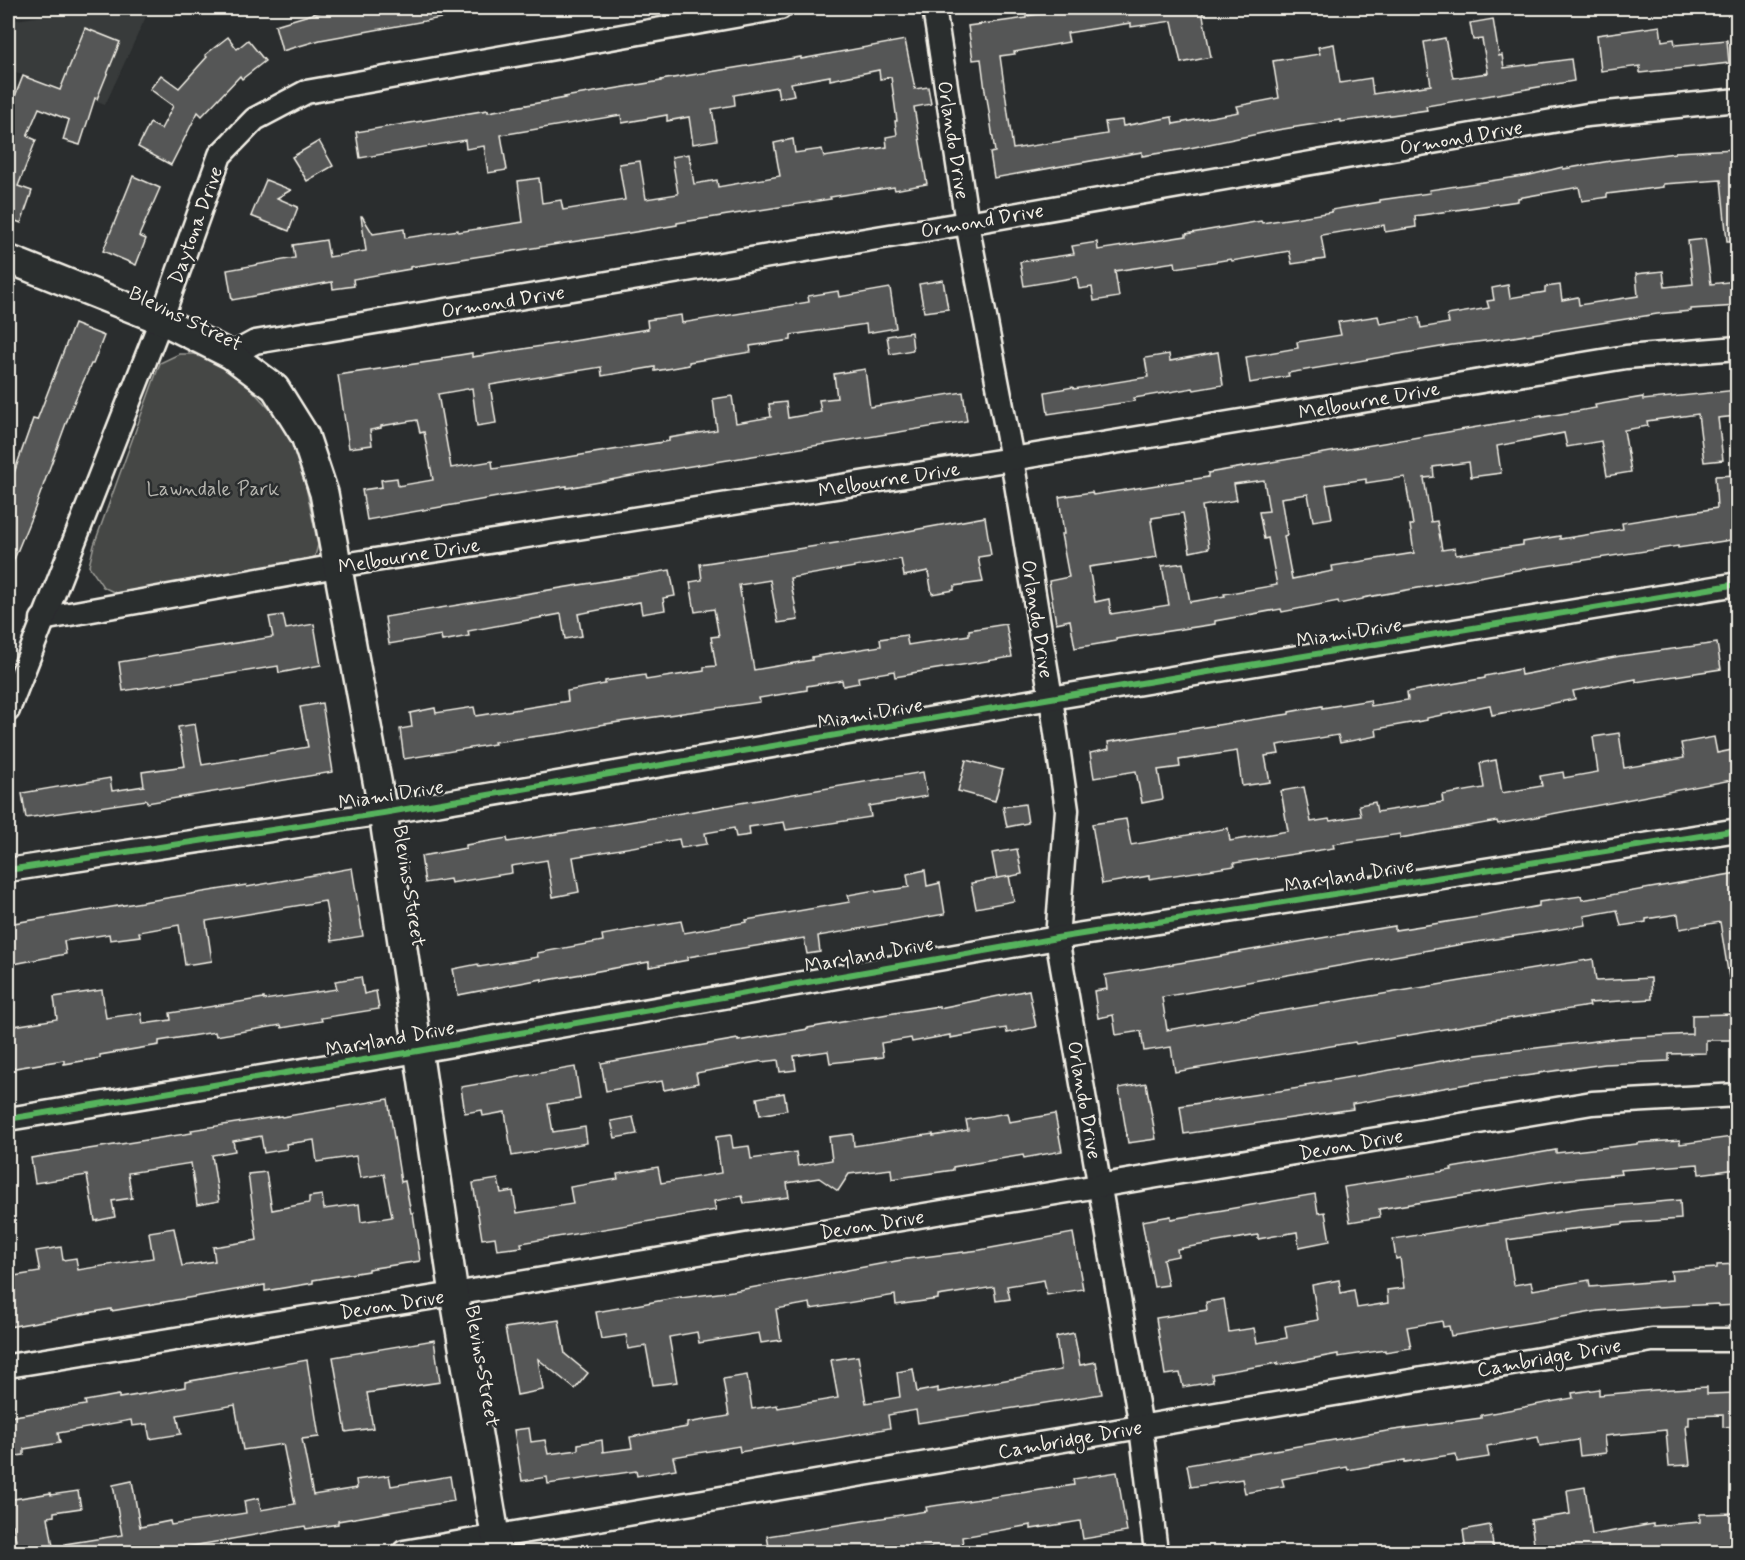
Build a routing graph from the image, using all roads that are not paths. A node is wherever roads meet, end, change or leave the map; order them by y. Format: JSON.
{"nodes":[{"id":1,"x":780,"y":8,"type":"edge"},
{"id":2,"x":934,"y":8,"type":"edge"},
{"id":3,"x":1737,"y":100,"type":"edge"},
{"id":4,"x":967,"y":223,"type":"junction"},
{"id":5,"x":8,"y":259,"type":"edge"},
{"id":6,"x":161,"y":320,"type":"junction"},
{"id":7,"x":1737,"y":348,"type":"edge"},
{"id":8,"x":231,"y":355,"type":"junction"},
{"id":9,"x":1012,"y":459,"type":"junction"},
{"id":10,"x":337,"y":566,"type":"junction"},
{"id":11,"x":1737,"y":584,"type":"edge"},
{"id":12,"x":42,"y":619,"type":"junction"},
{"id":13,"x":1051,"y":698,"type":"junction"},
{"id":14,"x":8,"y":710,"type":"edge"},
{"id":15,"x":383,"y":813,"type":"junction"},
{"id":16,"x":1737,"y":830,"type":"edge"},
{"id":17,"x":8,"y":870,"type":"edge"},
{"id":18,"x":1057,"y":938,"type":"junction"},
{"id":19,"x":418,"y":1051,"type":"junction"},
{"id":20,"x":1737,"y":1095,"type":"edge"},
{"id":21,"x":8,"y":1119,"type":"edge"},
{"id":22,"x":1100,"y":1186,"type":"junction"},
{"id":23,"x":454,"y":1294,"type":"junction"},
{"id":24,"x":1737,"y":1340,"type":"edge"},
{"id":25,"x":8,"y":1366,"type":"edge"},
{"id":26,"x":1141,"y":1427,"type":"junction"},
{"id":27,"x":496,"y":1545,"type":"edge"},
{"id":28,"x":404,"y":1552,"type":"edge"},
{"id":29,"x":1156,"y":1552,"type":"edge"}],
"edges":[{"from":1,"to":6,"type":"street","name":"Daytona Drive"},
{"from":2,"to":4,"type":"street","name":"Orlando Drive"},
{"from":3,"to":4,"type":"street","name":"Ormond Drive"},
{"from":4,"to":8,"type":"street","name":"Ormond Drive"},
{"from":4,"to":9,"type":"street","name":"Orlando Drive"},
{"from":5,"to":6,"type":"street","name":"Blevins Street"},
{"from":6,"to":8,"type":"street","name":"Blevins Street"},
{"from":6,"to":12,"type":"street","name":"Daytona Drive"},
{"from":7,"to":9,"type":"street","name":"Melbourne Drive"},
{"from":8,"to":10,"type":"street","name":"Blevins Street"},
{"from":9,"to":10,"type":"street","name":"Melbourne Drive"},
{"from":9,"to":13,"type":"street","name":"Orlando Drive"},
{"from":10,"to":12,"type":"street","name":"Melbourne Drive"},
{"from":10,"to":15,"type":"street","name":"Blevins Street"},
{"from":11,"to":13,"type":"street","name":"Miami Drive"},
{"from":12,"to":14,"type":"street","name":"Daytona Drive"},
{"from":13,"to":15,"type":"street","name":"Miami Drive"},
{"from":13,"to":18,"type":"street","name":"Orlando Drive"},
{"from":15,"to":17,"type":"street","name":"Miami Drive"},
{"from":15,"to":19,"type":"street","name":"Blevins Street"},
{"from":16,"to":18,"type":"street","name":"Maryland Drive"},
{"from":18,"to":19,"type":"street","name":"Maryland Drive"},
{"from":18,"to":22,"type":"street","name":"Orlando Drive"},
{"from":19,"to":21,"type":"street","name":"Maryland Drive"},
{"from":19,"to":23,"type":"street","name":"Blevins Street"},
{"from":20,"to":22,"type":"street","name":"Devon Drive"},
{"from":22,"to":23,"type":"street","name":"Devon Drive"},
{"from":22,"to":26,"type":"street","name":"Orlando Drive"},
{"from":23,"to":25,"type":"street","name":"Devon Drive"},
{"from":23,"to":27,"type":"street","name":"Blevins Street"},
{"from":24,"to":26,"type":"street","name":"Cambridge Drive"},
{"from":26,"to":27,"type":"street","name":"Cambridge Drive"},
{"from":26,"to":29,"type":"street","name":"Orlando Drive"},
{"from":27,"to":28,"type":"street","name":"Cambridge Drive"}]}
